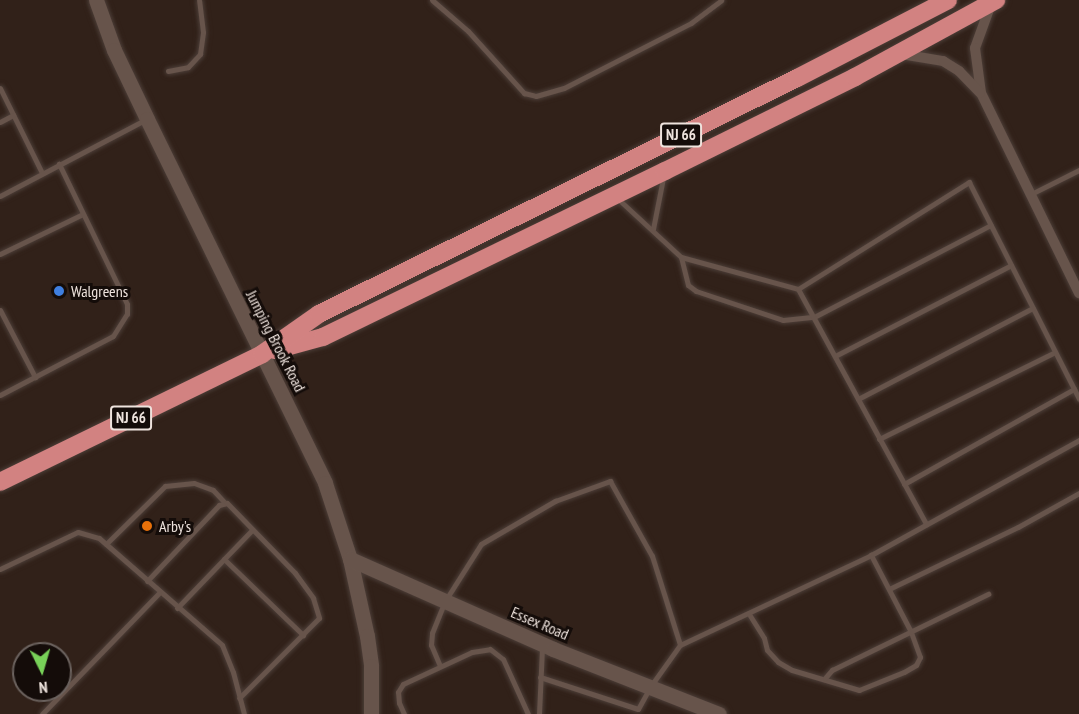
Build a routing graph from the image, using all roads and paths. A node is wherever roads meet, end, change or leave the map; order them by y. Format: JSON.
{"nodes":[{"id":1,"x":96,"y":0,"type":"edge"},
{"id":2,"x":199,"y":0,"type":"edge"},
{"id":3,"x":432,"y":0,"type":"edge"},
{"id":4,"x":721,"y":0,"type":"edge"},
{"id":5,"x":948,"y":0,"type":"edge"},
{"id":6,"x":993,"y":2,"type":"edge"},
{"id":7,"x":897,"y":54,"type":"junction"},
{"id":8,"x":168,"y":71,"type":"dead end"},
{"id":9,"x":0,"y":88,"type":"edge"},
{"id":10,"x":981,"y":93,"type":"junction"},
{"id":11,"x":13,"y":115,"type":"junction"},
{"id":12,"x":147,"y":119,"type":"junction"},
{"id":13,"x":0,"y":122,"type":"edge"},
{"id":14,"x":59,"y":164,"type":"junction"},
{"id":15,"x":1079,"y":170,"type":"edge"},
{"id":16,"x":664,"y":171,"type":"junction"},
{"id":17,"x":42,"y":174,"type":"junction"},
{"id":18,"x":1031,"y":194,"type":"junction"},
{"id":19,"x":0,"y":196,"type":"edge"},
{"id":20,"x":614,"y":196,"type":"junction"},
{"id":21,"x":83,"y":214,"type":"junction"},
{"id":22,"x":991,"y":225,"type":"junction"},
{"id":23,"x":653,"y":229,"type":"junction"},
{"id":24,"x":0,"y":254,"type":"edge"},
{"id":25,"x":681,"y":257,"type":"junction"},
{"id":26,"x":1011,"y":265,"type":"junction"},
{"id":27,"x":798,"y":289,"type":"junction"},
{"id":28,"x":1079,"y":292,"type":"edge"},
{"id":29,"x":1033,"y":308,"type":"junction"},
{"id":30,"x":0,"y":310,"type":"edge"},
{"id":31,"x":813,"y":317,"type":"junction"},
{"id":32,"x":1055,"y":352,"type":"junction"},
{"id":33,"x":262,"y":354,"type":"junction"},
{"id":34,"x":835,"y":356,"type":"junction"},
{"id":35,"x":35,"y":377,"type":"junction"},
{"id":36,"x":1074,"y":389,"type":"junction"},
{"id":37,"x":0,"y":395,"type":"edge"},
{"id":38,"x":858,"y":399,"type":"junction"},
{"id":39,"x":1079,"y":399,"type":"edge"},
{"id":40,"x":879,"y":439,"type":"junction"},
{"id":41,"x":1079,"y":440,"type":"edge"},
{"id":42,"x":0,"y":482,"type":"edge"},
{"id":43,"x":904,"y":484,"type":"junction"},
{"id":44,"x":1079,"y":493,"type":"edge"},
{"id":45,"x":225,"y":503,"type":"junction"},
{"id":46,"x":926,"y":524,"type":"junction"},
{"id":47,"x":252,"y":530,"type":"junction"},
{"id":48,"x":106,"y":544,"type":"junction"},
{"id":49,"x":871,"y":555,"type":"junction"},
{"id":50,"x":224,"y":559,"type":"junction"},
{"id":51,"x":350,"y":559,"type":"junction"},
{"id":52,"x":0,"y":569,"type":"edge"},
{"id":53,"x":147,"y":581,"type":"junction"},
{"id":54,"x":889,"y":589,"type":"junction"},
{"id":55,"x":159,"y":592,"type":"junction"},
{"id":56,"x":988,"y":594,"type":"dead end"},
{"id":57,"x":445,"y":601,"type":"junction"},
{"id":58,"x":177,"y":608,"type":"junction"},
{"id":59,"x":749,"y":615,"type":"junction"},
{"id":60,"x":910,"y":630,"type":"junction"},
{"id":61,"x":303,"y":635,"type":"junction"},
{"id":62,"x":542,"y":644,"type":"junction"},
{"id":63,"x":680,"y":645,"type":"junction"},
{"id":64,"x":440,"y":666,"type":"junction"},
{"id":65,"x":540,"y":677,"type":"junction"},
{"id":66,"x":825,"y":678,"type":"junction"},
{"id":67,"x":650,"y":687,"type":"junction"},
{"id":68,"x":239,"y":698,"type":"junction"},
{"id":69,"x":42,"y":714,"type":"edge"},
{"id":70,"x":244,"y":714,"type":"edge"},
{"id":71,"x":372,"y":714,"type":"edge"},
{"id":72,"x":404,"y":714,"type":"edge"},
{"id":73,"x":528,"y":714,"type":"edge"},
{"id":74,"x":538,"y":714,"type":"edge"},
{"id":75,"x":719,"y":714,"type":"edge"}],
"edges":[{"from":1,"to":12,"type":"street","name":"Jumping Brook Road"},
{"from":2,"to":8,"type":"lane"},
{"from":3,"to":4,"type":"lane"},
{"from":5,"to":33,"type":"highway","number":"NJ 66"},
{"from":6,"to":7,"type":"highway","number":"NJ 66"},
{"from":6,"to":10,"type":"street"},
{"from":7,"to":10,"type":"street"},
{"from":7,"to":16,"type":"highway","number":"NJ 66"},
{"from":9,"to":11,"type":"lane"},
{"from":10,"to":18,"type":"street"},
{"from":11,"to":13,"type":"lane"},
{"from":11,"to":17,"type":"lane"},
{"from":12,"to":14,"type":"lane"},
{"from":12,"to":33,"type":"street","name":"Jumping Brook Road"},
{"from":14,"to":17,"type":"lane"},
{"from":14,"to":21,"type":"lane"},
{"from":15,"to":18,"type":"lane"},
{"from":16,"to":20,"type":"highway","number":"NJ 66"},
{"from":16,"to":23,"type":"lane"},
{"from":17,"to":19,"type":"lane"},
{"from":18,"to":28,"type":"street"},
{"from":20,"to":23,"type":"lane"},
{"from":20,"to":33,"type":"highway","number":"NJ 66"},
{"from":21,"to":24,"type":"lane"},
{"from":21,"to":35,"type":"lane"},
{"from":22,"to":26,"type":"lane"},
{"from":22,"to":27,"type":"lane"},
{"from":22,"to":31,"type":"lane"},
{"from":23,"to":25,"type":"lane"},
{"from":25,"to":27,"type":"lane"},
{"from":25,"to":31,"type":"lane"},
{"from":26,"to":29,"type":"lane"},
{"from":26,"to":34,"type":"lane"},
{"from":27,"to":31,"type":"lane"},
{"from":29,"to":32,"type":"lane"},
{"from":29,"to":38,"type":"lane"},
{"from":30,"to":35,"type":"lane"},
{"from":31,"to":34,"type":"lane"},
{"from":32,"to":36,"type":"lane"},
{"from":32,"to":40,"type":"lane"},
{"from":33,"to":42,"type":"highway","number":"NJ 66"},
{"from":33,"to":51,"type":"street","name":"Jumping Brook Road"},
{"from":34,"to":38,"type":"lane"},
{"from":35,"to":37,"type":"lane"},
{"from":36,"to":39,"type":"lane"},
{"from":36,"to":43,"type":"lane"},
{"from":38,"to":40,"type":"lane"},
{"from":40,"to":43,"type":"lane"},
{"from":41,"to":46,"type":"lane"},
{"from":43,"to":46,"type":"lane"},
{"from":44,"to":54,"type":"lane"},
{"from":45,"to":47,"type":"lane"},
{"from":45,"to":48,"type":"lane"},
{"from":45,"to":53,"type":"lane"},
{"from":46,"to":49,"type":"lane"},
{"from":47,"to":50,"type":"lane"},
{"from":47,"to":61,"type":"lane"},
{"from":48,"to":52,"type":"lane"},
{"from":48,"to":53,"type":"lane"},
{"from":49,"to":54,"type":"lane"},
{"from":49,"to":59,"type":"lane"},
{"from":50,"to":58,"type":"lane"},
{"from":50,"to":61,"type":"lane"},
{"from":51,"to":57,"type":"street","name":"Essex Road"},
{"from":51,"to":71,"type":"street","name":"Jumping Brook Road"},
{"from":53,"to":55,"type":"lane"},
{"from":54,"to":60,"type":"lane"},
{"from":55,"to":58,"type":"lane"},
{"from":55,"to":69,"type":"lane"},
{"from":56,"to":60,"type":"lane"},
{"from":57,"to":62,"type":"street","name":"Essex Road"},
{"from":57,"to":63,"type":"lane"},
{"from":57,"to":64,"type":"lane"},
{"from":58,"to":68,"type":"lane"},
{"from":59,"to":63,"type":"lane"},
{"from":59,"to":66,"type":"lane"},
{"from":60,"to":66,"type":"lane"},
{"from":60,"to":66,"type":"lane"},
{"from":61,"to":68,"type":"lane"},
{"from":62,"to":65,"type":"lane"},
{"from":62,"to":67,"type":"street","name":"Essex Road"},
{"from":63,"to":67,"type":"lane"},
{"from":64,"to":72,"type":"lane"},
{"from":64,"to":73,"type":"lane"},
{"from":65,"to":67,"type":"lane"},
{"from":65,"to":74,"type":"lane"},
{"from":67,"to":75,"type":"street","name":"Essex Road"},
{"from":68,"to":70,"type":"lane"}]}
